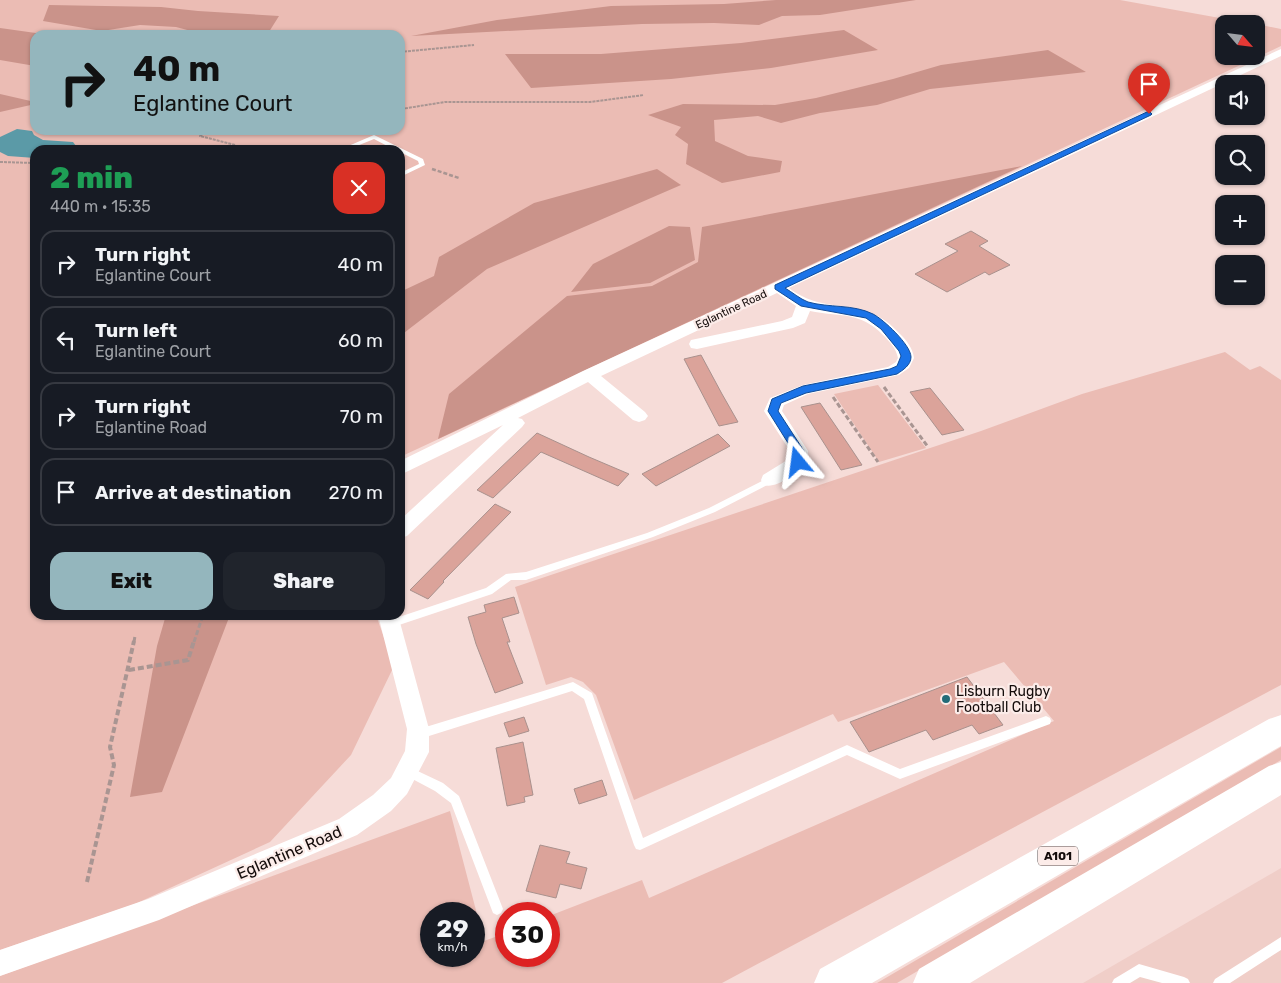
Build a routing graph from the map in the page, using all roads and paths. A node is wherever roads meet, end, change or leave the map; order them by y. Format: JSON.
{"nodes":[{"id":1,"x":474,"y":45,"type":"dead end"},
{"id":2,"x":405,"y":52,"type":"edge"},
{"id":3,"x":1281,"y":52,"type":"edge"},
{"id":4,"x":644,"y":95,"type":"dead end"},
{"id":5,"x":405,"y":108,"type":"edge"},
{"id":6,"x":202,"y":135,"type":"edge"},
{"id":7,"x":235,"y":145,"type":"dead end"},
{"id":8,"x":354,"y":145,"type":"edge"},
{"id":9,"x":390,"y":145,"type":"edge"},
{"id":10,"x":405,"y":152,"type":"edge"},
{"id":11,"x":0,"y":162,"type":"edge"},
{"id":12,"x":30,"y":163,"type":"edge"},
{"id":13,"x":422,"y":165,"type":"junction"},
{"id":14,"x":405,"y":173,"type":"edge"},
{"id":15,"x":459,"y":178,"type":"dead end"},
{"id":16,"x":778,"y":287,"type":"junction"},
{"id":17,"x":804,"y":304,"type":"junction"},
{"id":18,"x":697,"y":344,"type":"dead end"},
{"id":19,"x":589,"y":375,"type":"junction"},
{"id":20,"x":875,"y":375,"type":"junction"},
{"id":21,"x":825,"y":386,"type":"junction"},
{"id":22,"x":639,"y":416,"type":"dead end"},
{"id":23,"x":516,"y":423,"type":"dead end"},
{"id":24,"x":928,"y":447,"type":"dead end"},
{"id":25,"x":878,"y":462,"type":"dead end"},
{"id":26,"x":405,"y":467,"type":"edge"},
{"id":27,"x":770,"y":480,"type":"joint"},
{"id":28,"x":405,"y":526,"type":"edge"},
{"id":29,"x":405,"y":615,"type":"edge"},
{"id":30,"x":201,"y":620,"type":"edge"},
{"id":31,"x":389,"y":620,"type":"edge"},
{"id":32,"x":135,"y":636,"type":"dead end"},
{"id":33,"x":129,"y":670,"type":"junction"},
{"id":34,"x":1046,"y":721,"type":"dead end"},
{"id":35,"x":1281,"y":729,"type":"edge"},
{"id":36,"x":418,"y":730,"type":"junction"},
{"id":37,"x":407,"y":771,"type":"junction"},
{"id":38,"x":1281,"y":777,"type":"edge"},
{"id":39,"x":88,"y":882,"type":"dead end"},
{"id":40,"x":495,"y":904,"type":"edge"},
{"id":41,"x":1281,"y":943,"type":"edge"},
{"id":42,"x":0,"y":963,"type":"edge"},
{"id":43,"x":834,"y":983,"type":"edge"},
{"id":44,"x":933,"y":983,"type":"edge"},
{"id":45,"x":1118,"y":983,"type":"edge"},
{"id":46,"x":1184,"y":983,"type":"edge"},
{"id":47,"x":1219,"y":983,"type":"edge"}],
"edges":[{"from":1,"to":2,"type":"path"},
{"from":3,"to":16,"type":"street","name":"Eglantine Road"},
{"from":4,"to":5,"type":"path"},
{"from":6,"to":7,"type":"path"},
{"from":8,"to":9,"type":"lane"},
{"from":10,"to":13,"type":"lane"},
{"from":11,"to":12,"type":"path"},
{"from":13,"to":14,"type":"lane"},
{"from":13,"to":15,"type":"path"},
{"from":16,"to":17,"type":"street"},
{"from":16,"to":19,"type":"street","name":"Eglantine Road"},
{"from":17,"to":18,"type":"street"},
{"from":17,"to":20,"type":"street"},
{"from":19,"to":22,"type":"street"},
{"from":19,"to":26,"type":"street","name":"Eglantine Road"},
{"from":20,"to":21,"type":"street"},
{"from":20,"to":24,"type":"path"},
{"from":21,"to":25,"type":"path"},
{"from":21,"to":27,"type":"street"},
{"from":23,"to":28,"type":"street"},
{"from":27,"to":29,"type":"lane"},
{"from":30,"to":33,"type":"path"},
{"from":31,"to":36,"type":"street","name":"Eglantine Road"},
{"from":32,"to":33,"type":"path"},
{"from":33,"to":39,"type":"path"},
{"from":34,"to":36,"type":"lane"},
{"from":35,"to":43,"type":"highway","number":"A101"},
{"from":36,"to":37,"type":"street","name":"Eglantine Road"},
{"from":37,"to":40,"type":"lane"},
{"from":37,"to":42,"type":"street","name":"Eglantine Road"},
{"from":38,"to":44,"type":"highway"},
{"from":41,"to":47,"type":"lane"},
{"from":45,"to":46,"type":"lane"}]}
